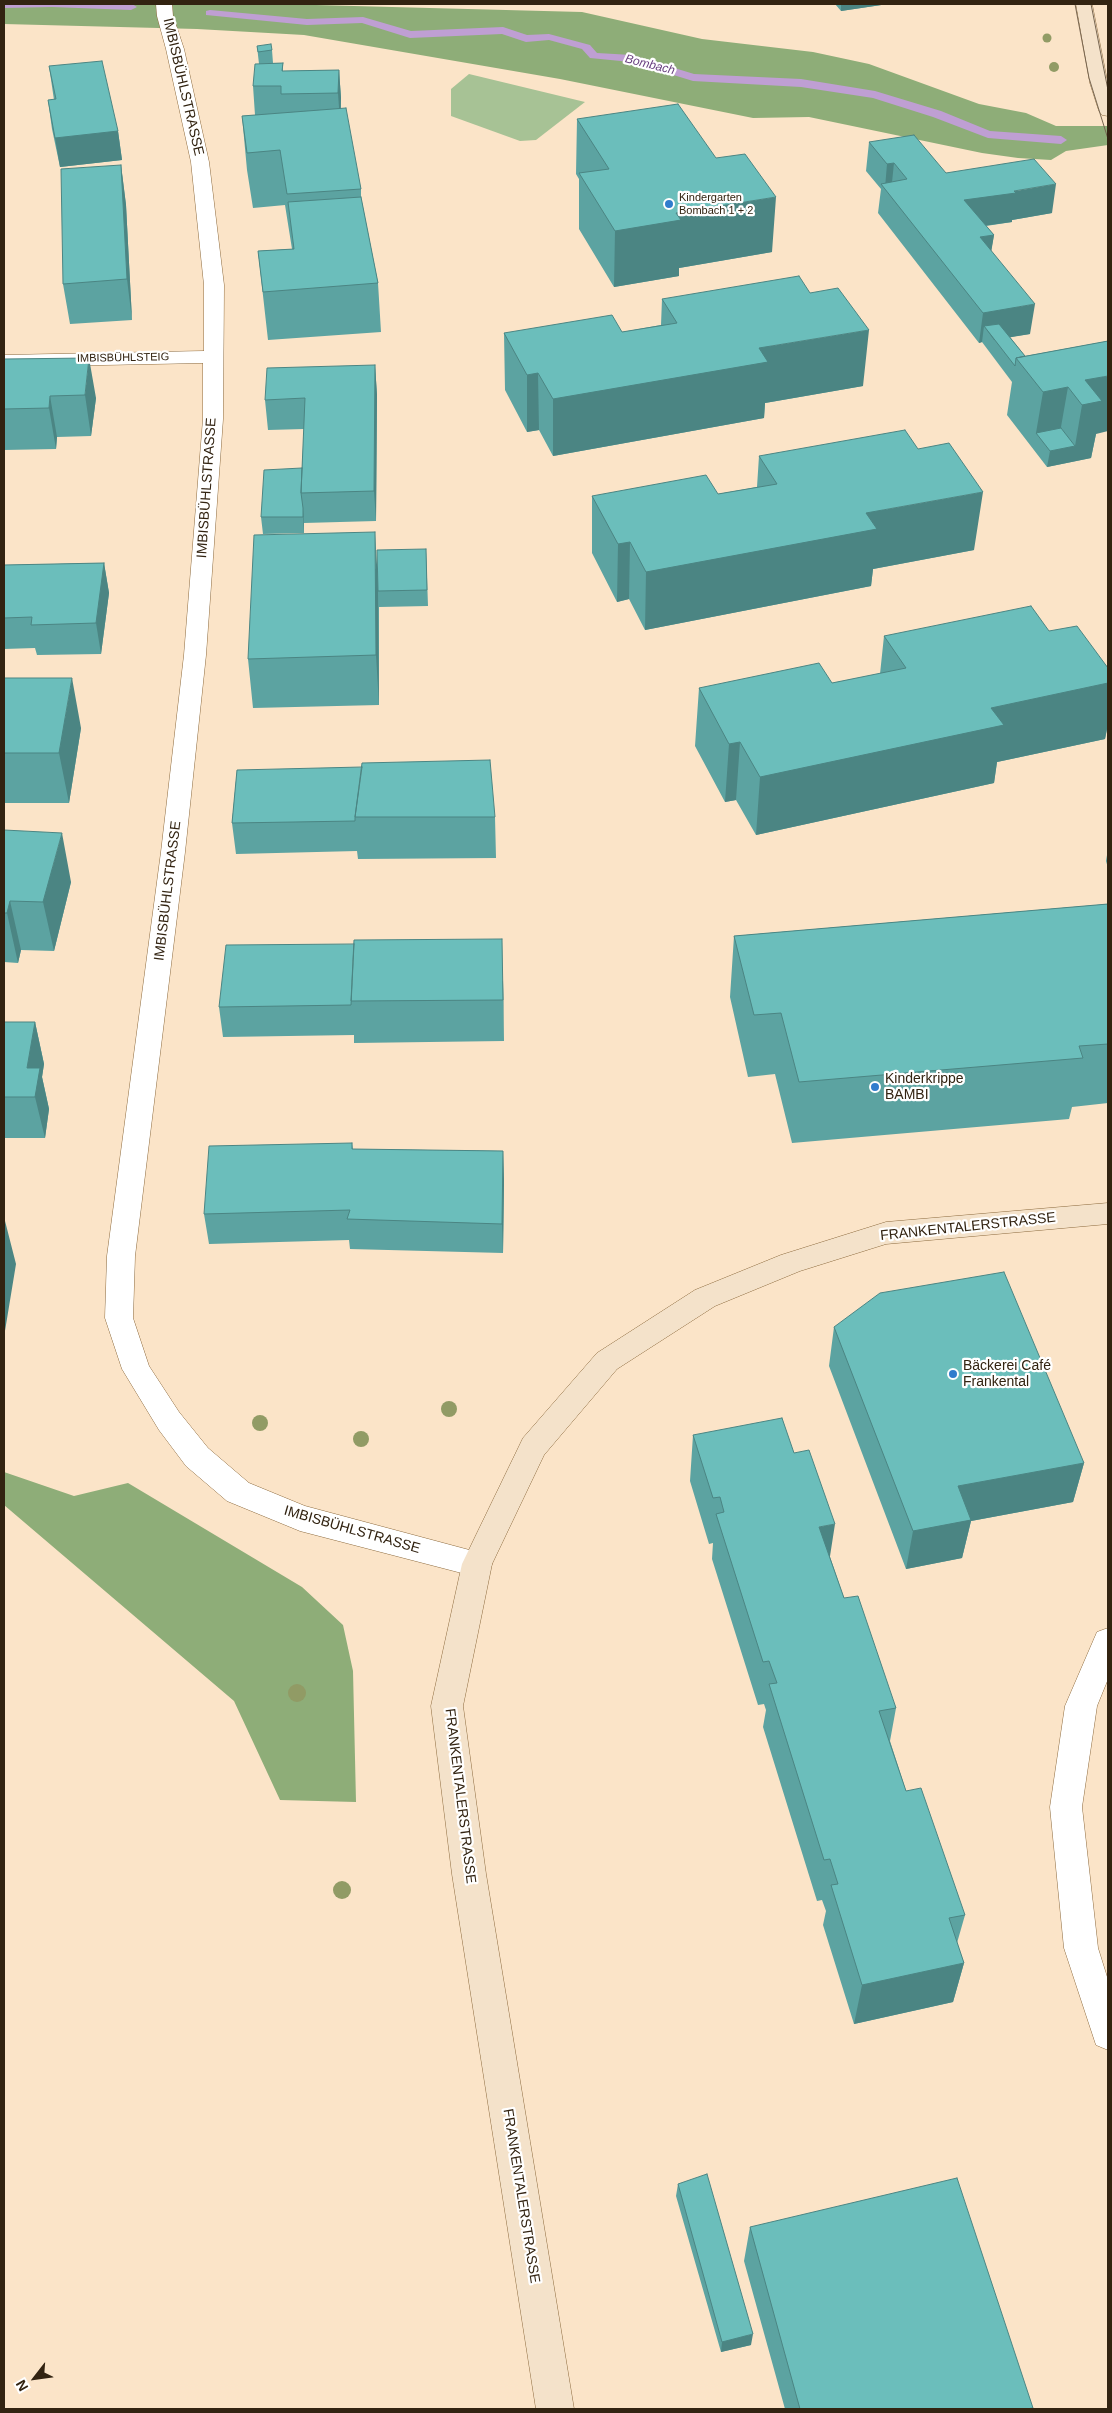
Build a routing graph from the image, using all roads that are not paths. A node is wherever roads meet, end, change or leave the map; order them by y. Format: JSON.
{"nodes":[{"id":1,"x":164,"y":4,"type":"edge"},
{"id":2,"x":1084,"y":4,"type":"edge"},
{"id":3,"x":1108,"y":111,"type":"edge"},
{"id":4,"x":213,"y":357,"type":"junction"},
{"id":5,"x":4,"y":361,"type":"edge"},
{"id":6,"x":1108,"y":1213,"type":"edge"},
{"id":7,"x":477,"y":1564,"type":"junction"},
{"id":8,"x":1108,"y":1642,"type":"edge"},
{"id":9,"x":1108,"y":2033,"type":"edge"},
{"id":10,"x":554,"y":2409,"type":"edge"}],
"edges":[{"from":1,"to":4,"type":"street","name":"IMBISBÜHLSTRASSE"},
{"from":2,"to":3,"type":"main road"},
{"from":4,"to":5,"type":"street","name":"IMBISBÜHLSTEIG"},
{"from":4,"to":7,"type":"street","name":"IMBISBÜHLSTRASSE"},
{"from":6,"to":7,"type":"main road","name":"FRANKENTALERSTRASSE"},
{"from":7,"to":10,"type":"main road","name":"FRANKENTALERSTRASSE"},
{"from":8,"to":9,"type":"street"}]}
